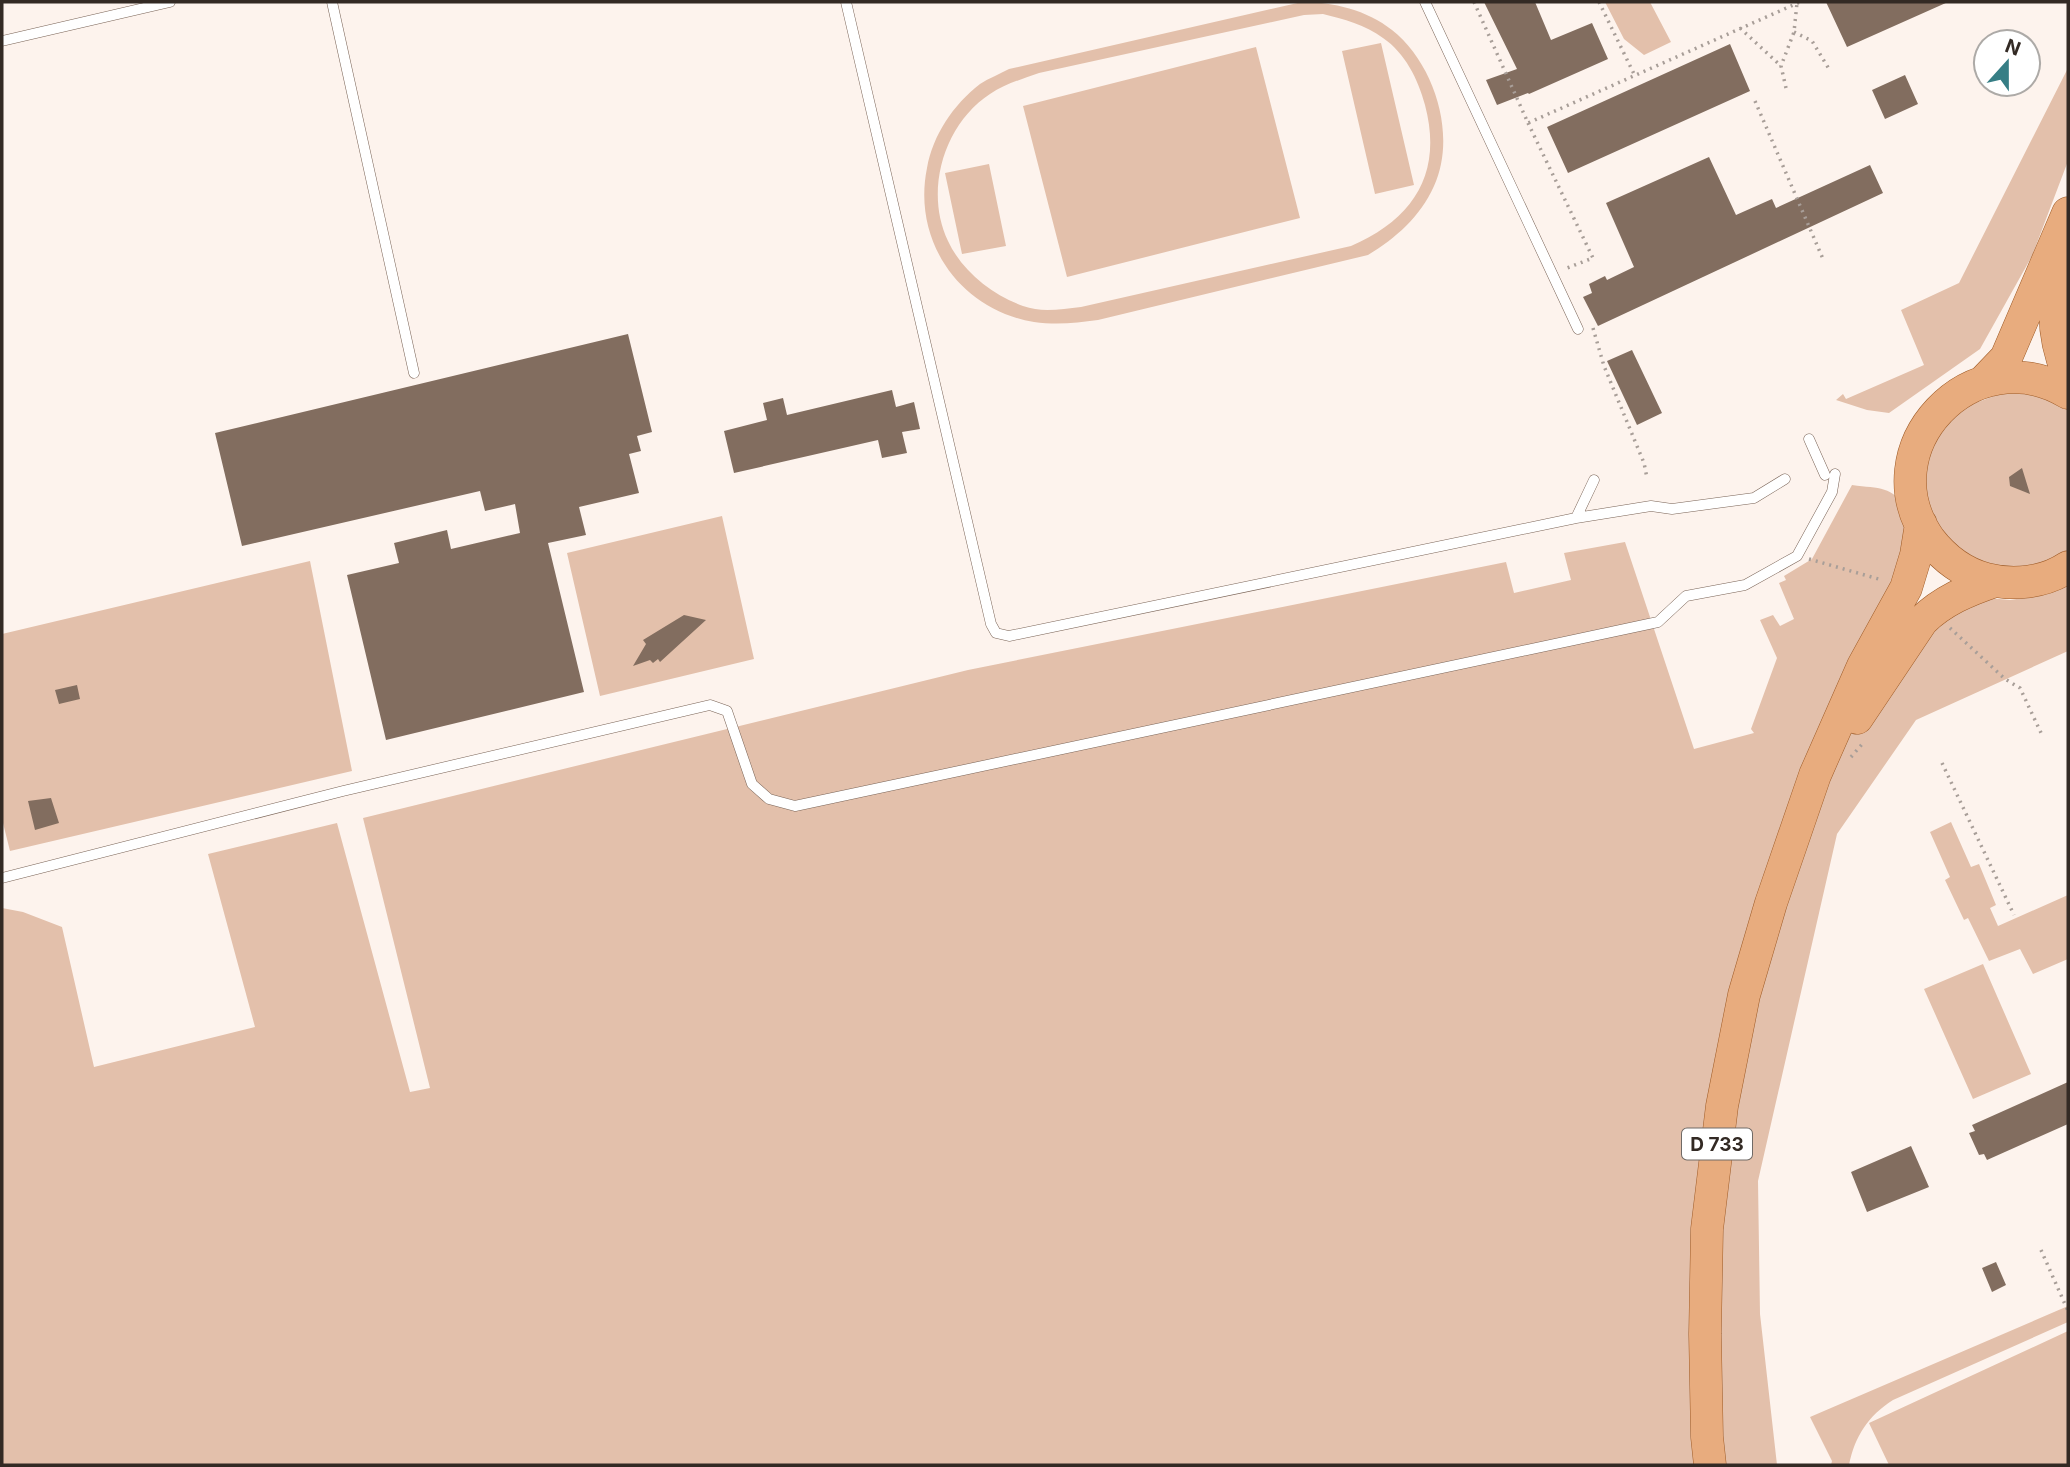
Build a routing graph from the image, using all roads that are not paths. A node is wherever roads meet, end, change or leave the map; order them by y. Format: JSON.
{"nodes":[{"id":1,"x":170,"y":2,"type":"edge"},
{"id":2,"x":332,"y":2,"type":"edge"},
{"id":3,"x":846,"y":2,"type":"edge"},
{"id":4,"x":1425,"y":2,"type":"edge"},
{"id":5,"x":2,"y":41,"type":"edge"},
{"id":6,"x":2068,"y":213,"type":"edge"},
{"id":7,"x":2068,"y":242,"type":"edge"},
{"id":8,"x":1578,"y":329,"type":"dead end"},
{"id":9,"x":414,"y":373,"type":"dead end"},
{"id":10,"x":2068,"y":374,"type":"edge"},
{"id":11,"x":1983,"y":382,"type":"junction"},
{"id":12,"x":2068,"y":393,"type":"edge"},
{"id":13,"x":1809,"y":439,"type":"dead end"},
{"id":14,"x":1785,"y":479,"type":"dead end"},
{"id":15,"x":1594,"y":480,"type":"dead end"},
{"id":16,"x":1576,"y":518,"type":"junction"},
{"id":17,"x":1921,"y":524,"type":"junction"},
{"id":18,"x":2068,"y":567,"type":"edge"},
{"id":19,"x":1995,"y":581,"type":"junction"},
{"id":20,"x":1796,"y":833,"type":"junction"},
{"id":21,"x":2,"y":878,"type":"edge"},
{"id":22,"x":1710,"y":1465,"type":"edge"}],
"edges":[{"from":1,"to":5,"type":"lane"},
{"from":2,"to":9,"type":"lane"},
{"from":3,"to":16,"type":"lane"},
{"from":4,"to":8,"type":"lane"},
{"from":6,"to":11,"type":"main road"},
{"from":7,"to":10,"type":"main road"},
{"from":11,"to":12,"type":"main road"},
{"from":11,"to":17,"type":"main road"},
{"from":13,"to":21,"type":"lane"},
{"from":14,"to":16,"type":"lane"},
{"from":15,"to":16,"type":"lane"},
{"from":17,"to":19,"type":"main road"},
{"from":17,"to":20,"type":"main road","number":"D 733"},
{"from":18,"to":19,"type":"main road"},
{"from":19,"to":20,"type":"main road","number":"D 733"},
{"from":20,"to":22,"type":"main road","number":"D 733"}]}
